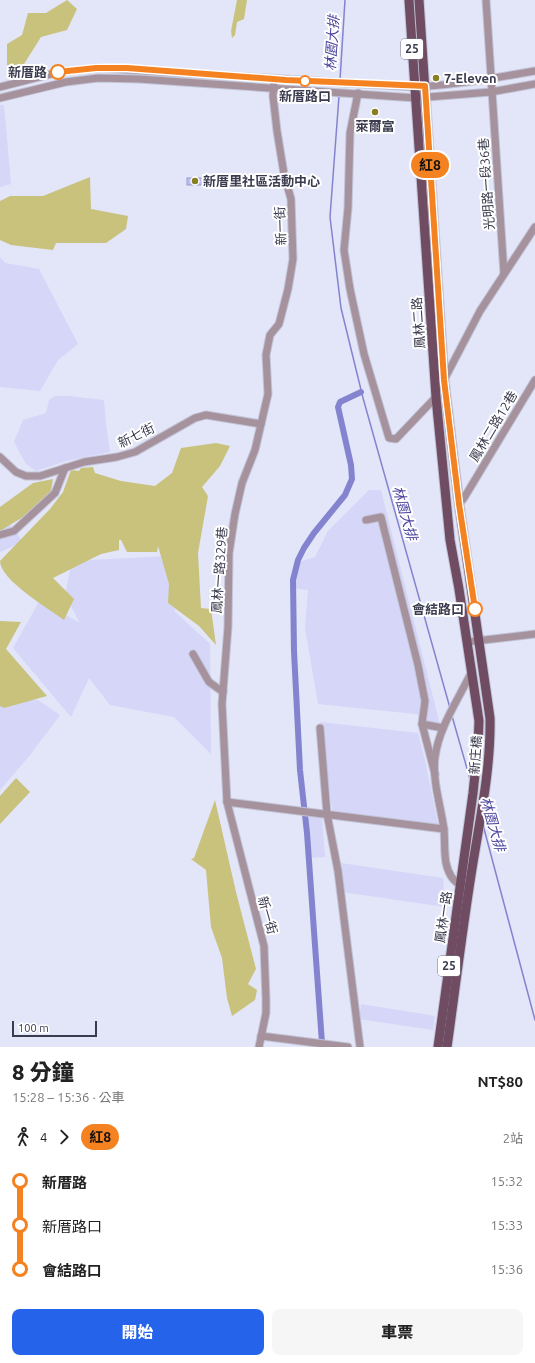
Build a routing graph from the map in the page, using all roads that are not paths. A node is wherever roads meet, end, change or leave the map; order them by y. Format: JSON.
{"nodes":[{"id":1,"x":409,"y":0,"type":"edge"},
{"id":2,"x":419,"y":0,"type":"edge"},
{"id":3,"x":486,"y":0,"type":"edge"},
{"id":4,"x":535,"y":71,"type":"edge"},
{"id":5,"x":274,"y":79,"type":"junction"},
{"id":6,"x":491,"y":79,"type":"junction"},
{"id":7,"x":535,"y":84,"type":"edge"},
{"id":8,"x":415,"y":86,"type":"junction"},
{"id":9,"x":425,"y":86,"type":"junction"},
{"id":10,"x":0,"y":87,"type":"edge"},
{"id":11,"x":273,"y":89,"type":"junction"},
{"id":12,"x":491,"y":92,"type":"junction"},
{"id":13,"x":356,"y":93,"type":"junction"},
{"id":14,"x":426,"y":97,"type":"junction"},
{"id":15,"x":0,"y":98,"type":"edge"},
{"id":16,"x":416,"y":98,"type":"junction"},
{"id":17,"x":535,"y":227,"type":"edge"},
{"id":18,"x":504,"y":274,"type":"junction"},
{"id":19,"x":279,"y":324,"type":"joint"},
{"id":20,"x":444,"y":380,"type":"junction"},
{"id":21,"x":535,"y":380,"type":"edge"},
{"id":22,"x":436,"y":397,"type":"junction"},
{"id":23,"x":261,"y":424,"type":"junction"},
{"id":24,"x":0,"y":457,"type":"edge"},
{"id":25,"x":65,"y":468,"type":"junction"},
{"id":26,"x":459,"y":504,"type":"junction"},
{"id":27,"x":366,"y":520,"type":"dead end"},
{"id":28,"x":0,"y":536,"type":"edge"},
{"id":29,"x":535,"y":634,"type":"edge"},
{"id":30,"x":479,"y":641,"type":"junction"},
{"id":31,"x":466,"y":642,"type":"junction"},
{"id":32,"x":192,"y":654,"type":"dead end"},
{"id":33,"x":471,"y":673,"type":"junction"},
{"id":34,"x":223,"y":692,"type":"junction"},
{"id":35,"x":422,"y":724,"type":"junction"},
{"id":36,"x":320,"y":728,"type":"dead end"},
{"id":37,"x":443,"y":728,"type":"junction"},
{"id":38,"x":435,"y":774,"type":"junction"},
{"id":39,"x":227,"y":802,"type":"junction"},
{"id":40,"x":327,"y":814,"type":"junction"},
{"id":41,"x":444,"y":829,"type":"junction"},
{"id":42,"x":465,"y":886,"type":"junction"},
{"id":43,"x":261,"y":1036,"type":"junction"},
{"id":44,"x":258,"y":1047,"type":"edge"},
{"id":45,"x":348,"y":1047,"type":"edge"},
{"id":46,"x":360,"y":1047,"type":"edge"},
{"id":47,"x":438,"y":1047,"type":"edge"},
{"id":48,"x":447,"y":1047,"type":"edge"}],
"edges":[{"from":1,"to":8,"type":"main road","name":"鳳林二路","number":"25"},
{"from":2,"to":9,"type":"main road","name":"鳳林二路","number":"25"},
{"from":3,"to":6,"type":"street","name":"光明路一段36巷"},
{"from":4,"to":6,"type":"street"},
{"from":5,"to":8,"type":"street"},
{"from":5,"to":10,"type":"street"},
{"from":5,"to":11,"type":"street","name":"新一街"},
{"from":6,"to":9,"type":"street"},
{"from":6,"to":12,"type":"street","name":"光明路一段36巷"},
{"from":7,"to":12,"type":"street"},
{"from":8,"to":9,"type":"street"},
{"from":8,"to":16,"type":"main road","name":"鳳林二路","number":"25"},
{"from":9,"to":14,"type":"main road","name":"鳳林二路","number":"25"},
{"from":11,"to":13,"type":"street"},
{"from":11,"to":15,"type":"street"},
{"from":11,"to":19,"type":"street","name":"新一街"},
{"from":12,"to":14,"type":"street"},
{"from":12,"to":18,"type":"street","name":"光明路一段36巷"},
{"from":13,"to":16,"type":"street"},
{"from":13,"to":22,"type":"street"},
{"from":14,"to":16,"type":"street"},
{"from":14,"to":20,"type":"main road","name":"鳳林二路","number":"25"},
{"from":16,"to":22,"type":"main road","name":"鳳林二路","number":"25"},
{"from":17,"to":18,"type":"street"},
{"from":18,"to":20,"type":"street"},
{"from":19,"to":23,"type":"street","name":"鳳林一路329巷"},
{"from":20,"to":26,"type":"main road","name":"鳳林二路","number":"25"},
{"from":21,"to":26,"type":"street","name":"鳳林二路12巷"},
{"from":22,"to":31,"type":"main road","name":"鳳林二路","number":"25"},
{"from":23,"to":25,"type":"street","name":"新七街"},
{"from":23,"to":34,"type":"street","name":"鳳林一路329巷"},
{"from":24,"to":25,"type":"street","name":"新七街"},
{"from":25,"to":28,"type":"street"},
{"from":26,"to":30,"type":"main road","name":"鳳林二路","number":"25"},
{"from":27,"to":35,"type":"street"},
{"from":29,"to":30,"type":"street"},
{"from":30,"to":31,"type":"street"},
{"from":30,"to":42,"type":"main road","name":"新庄橋","number":"25"},
{"from":31,"to":33,"type":"main road","number":"25"},
{"from":32,"to":34,"type":"street"},
{"from":33,"to":37,"type":"street"},
{"from":33,"to":42,"type":"main road","name":"新庄橋","number":"25"},
{"from":34,"to":39,"type":"street","name":"鳳林一路329巷"},
{"from":35,"to":37,"type":"street"},
{"from":35,"to":38,"type":"street"},
{"from":36,"to":40,"type":"street"},
{"from":37,"to":38,"type":"street"},
{"from":38,"to":41,"type":"street"},
{"from":39,"to":40,"type":"street"},
{"from":39,"to":43,"type":"street","name":"新一街"},
{"from":40,"to":41,"type":"street"},
{"from":40,"to":46,"type":"street"},
{"from":41,"to":42,"type":"street"},
{"from":42,"to":47,"type":"main road","name":"鳳林一路","number":"25"},
{"from":42,"to":48,"type":"main road","name":"鳳林一路","number":"25"},
{"from":43,"to":44,"type":"street"},
{"from":43,"to":45,"type":"street"}]}
